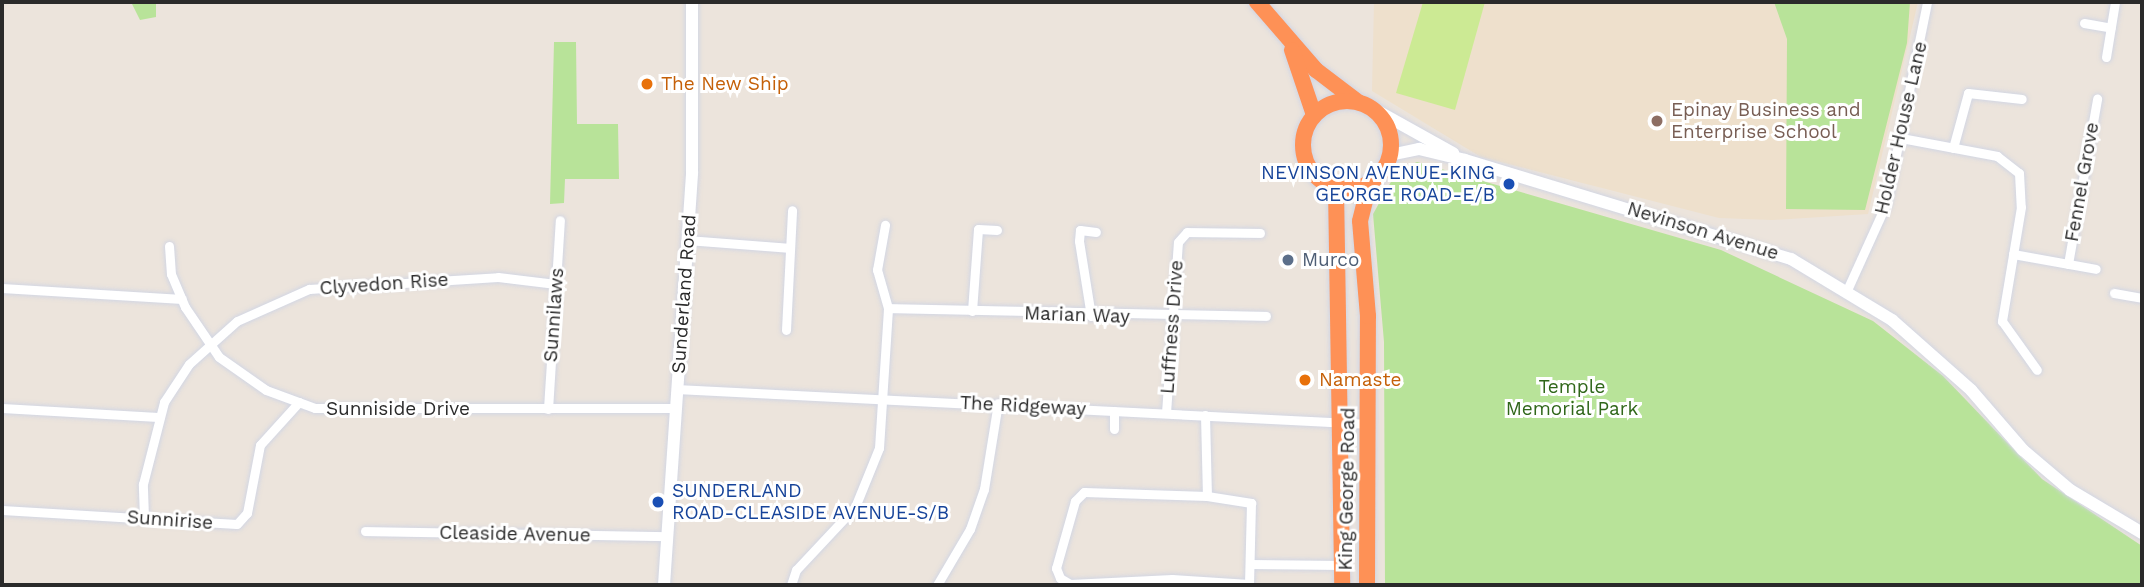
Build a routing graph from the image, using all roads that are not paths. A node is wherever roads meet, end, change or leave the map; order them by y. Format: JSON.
{"nodes":[{"id":1,"x":692,"y":2,"type":"edge"},
{"id":2,"x":1257,"y":2,"type":"edge"},
{"id":3,"x":1927,"y":2,"type":"edge"},
{"id":4,"x":2115,"y":2,"type":"edge"},
{"id":5,"x":2084,"y":23,"type":"dead end"},
{"id":6,"x":2111,"y":28,"type":"junction"},
{"id":7,"x":1289,"y":42,"type":"junction"},
{"id":8,"x":2106,"y":57,"type":"dead end"},
{"id":9,"x":2022,"y":99,"type":"dead end"},
{"id":10,"x":2097,"y":99,"type":"dead end"},
{"id":11,"x":1365,"y":105,"type":"junction"},
{"id":12,"x":1314,"y":115,"type":"junction"},
{"id":13,"x":1901,"y":138,"type":"junction"},
{"id":14,"x":1954,"y":148,"type":"junction"},
{"id":15,"x":1390,"y":155,"type":"junction"},
{"id":16,"x":1465,"y":160,"type":"junction"},
{"id":17,"x":1368,"y":184,"type":"junction"},
{"id":18,"x":1336,"y":188,"type":"junction"},
{"id":19,"x":792,"y":210,"type":"dead end"},
{"id":20,"x":560,"y":220,"type":"dead end"},
{"id":21,"x":885,"y":225,"type":"dead end"},
{"id":22,"x":997,"y":230,"type":"dead end"},
{"id":23,"x":1096,"y":232,"type":"dead end"},
{"id":24,"x":1260,"y":233,"type":"dead end"},
{"id":25,"x":688,"y":240,"type":"junction"},
{"id":26,"x":169,"y":246,"type":"dead end"},
{"id":27,"x":790,"y":248,"type":"junction"},
{"id":28,"x":2013,"y":254,"type":"junction"},
{"id":29,"x":2068,"y":264,"type":"junction"},
{"id":30,"x":2096,"y":269,"type":"dead end"},
{"id":31,"x":556,"y":284,"type":"junction"},
{"id":32,"x":2,"y":288,"type":"edge"},
{"id":33,"x":1847,"y":290,"type":"junction"},
{"id":34,"x":2114,"y":293,"type":"dead end"},
{"id":35,"x":2142,"y":298,"type":"edge"},
{"id":36,"x":182,"y":299,"type":"junction"},
{"id":37,"x":888,"y":308,"type":"junction"},
{"id":38,"x":972,"y":311,"type":"junction"},
{"id":39,"x":1091,"y":316,"type":"junction"},
{"id":40,"x":1266,"y":316,"type":"dead end"},
{"id":41,"x":1173,"y":318,"type":"junction"},
{"id":42,"x":786,"y":330,"type":"dead end"},
{"id":43,"x":212,"y":346,"type":"junction"},
{"id":44,"x":2037,"y":370,"type":"dead end"},
{"id":45,"x":676,"y":389,"type":"junction"},
{"id":46,"x":885,"y":400,"type":"junction"},
{"id":47,"x":299,"y":402,"type":"junction"},
{"id":48,"x":998,"y":403,"type":"junction"},
{"id":49,"x":2,"y":408,"type":"edge"},
{"id":50,"x":673,"y":408,"type":"junction"},
{"id":51,"x":548,"y":409,"type":"junction"},
{"id":52,"x":1114,"y":411,"type":"junction"},
{"id":53,"x":1166,"y":413,"type":"junction"},
{"id":54,"x":1205,"y":415,"type":"junction"},
{"id":55,"x":158,"y":417,"type":"junction"},
{"id":56,"x":1341,"y":423,"type":"junction"},
{"id":57,"x":1370,"y":424,"type":"junction"},
{"id":58,"x":1114,"y":429,"type":"dead end"},
{"id":59,"x":1207,"y":496,"type":"junction"},
{"id":60,"x":2,"y":510,"type":"edge"},
{"id":61,"x":144,"y":518,"type":"junction"},
{"id":62,"x":365,"y":531,"type":"dead end"},
{"id":63,"x":2142,"y":533,"type":"edge"},
{"id":64,"x":665,"y":536,"type":"junction"},
{"id":65,"x":1250,"y":564,"type":"junction"},
{"id":66,"x":1342,"y":565,"type":"junction"},
{"id":67,"x":1249,"y":584,"type":"edge"},
{"id":68,"x":664,"y":585,"type":"edge"},
{"id":69,"x":791,"y":585,"type":"edge"},
{"id":70,"x":937,"y":585,"type":"edge"},
{"id":71,"x":1110,"y":585,"type":"edge"},
{"id":72,"x":1342,"y":585,"type":"edge"},
{"id":73,"x":1367,"y":585,"type":"edge"}],
"edges":[{"from":1,"to":25,"type":"street","name":"Sunderland Road"},
{"from":2,"to":7,"type":"highway"},
{"from":3,"to":13,"type":"street","name":"Holder House Lane"},
{"from":4,"to":6,"type":"street"},
{"from":5,"to":6,"type":"street"},
{"from":6,"to":8,"type":"street"},
{"from":7,"to":11,"type":"highway"},
{"from":7,"to":12,"type":"highway"},
{"from":9,"to":14,"type":"street"},
{"from":10,"to":29,"type":"street","name":"Fennel Grove"},
{"from":11,"to":12,"type":"highway"},
{"from":11,"to":15,"type":"highway"},
{"from":11,"to":16,"type":"street","name":"Nevinson Avenue"},
{"from":12,"to":18,"type":"highway"},
{"from":13,"to":14,"type":"street"},
{"from":13,"to":33,"type":"street","name":"Holder House Lane"},
{"from":14,"to":28,"type":"street"},
{"from":15,"to":16,"type":"street","name":"Nevinson Avenue"},
{"from":15,"to":17,"type":"highway"},
{"from":16,"to":33,"type":"street","name":"Nevinson Avenue"},
{"from":17,"to":18,"type":"highway"},
{"from":17,"to":57,"type":"highway","name":"King George Road"},
{"from":18,"to":56,"type":"highway","name":"King George Road"},
{"from":19,"to":27,"type":"street"},
{"from":20,"to":31,"type":"street","name":"Sunnilaws"},
{"from":21,"to":37,"type":"street"},
{"from":22,"to":38,"type":"street"},
{"from":23,"to":39,"type":"street"},
{"from":24,"to":41,"type":"street","name":"Luffness Drive"},
{"from":25,"to":27,"type":"street"},
{"from":25,"to":45,"type":"street","name":"Sunderland Road"},
{"from":26,"to":36,"type":"street","name":"Sunniside Drive"},
{"from":27,"to":42,"type":"street"},
{"from":28,"to":29,"type":"street","name":"Fennel Grove"},
{"from":28,"to":44,"type":"street"},
{"from":29,"to":30,"type":"street","name":"Fennel Grove"},
{"from":31,"to":43,"type":"street","name":"Clyvedon Rise"},
{"from":31,"to":51,"type":"street","name":"Sunnilaws"},
{"from":32,"to":36,"type":"street"},
{"from":33,"to":63,"type":"street","name":"Nevinson Avenue"},
{"from":34,"to":35,"type":"street"},
{"from":36,"to":43,"type":"street","name":"Sunniside Drive"},
{"from":37,"to":38,"type":"street","name":"Marian Way"},
{"from":37,"to":46,"type":"street"},
{"from":38,"to":39,"type":"street","name":"Marian Way"},
{"from":39,"to":41,"type":"street","name":"Marian Way"},
{"from":40,"to":41,"type":"street","name":"Marian Way"},
{"from":41,"to":53,"type":"street","name":"Luffness Drive"},
{"from":43,"to":47,"type":"street","name":"Sunniside Drive"},
{"from":43,"to":55,"type":"street","name":"Clyvedon Rise"},
{"from":45,"to":46,"type":"street","name":"The Ridgeway"},
{"from":45,"to":50,"type":"street","name":"Sunderland Road"},
{"from":46,"to":48,"type":"street","name":"The Ridgeway"},
{"from":46,"to":69,"type":"street"},
{"from":47,"to":51,"type":"street","name":"Sunniside Drive"},
{"from":47,"to":61,"type":"street","name":"Sunnirise"},
{"from":48,"to":52,"type":"street","name":"The Ridgeway"},
{"from":48,"to":70,"type":"street"},
{"from":49,"to":55,"type":"street"},
{"from":50,"to":51,"type":"street","name":"Sunniside Drive"},
{"from":50,"to":64,"type":"street","name":"Sunderland Road"},
{"from":52,"to":53,"type":"street","name":"The Ridgeway"},
{"from":52,"to":58,"type":"street"},
{"from":53,"to":54,"type":"street","name":"The Ridgeway"},
{"from":54,"to":56,"type":"street","name":"The Ridgeway"},
{"from":54,"to":59,"type":"street"},
{"from":55,"to":61,"type":"street","name":"Clyvedon Rise"},
{"from":56,"to":57,"type":"street","name":"The Ridgeway"},
{"from":56,"to":66,"type":"highway","name":"King George Road"},
{"from":57,"to":73,"type":"highway","name":"King George Road"},
{"from":59,"to":65,"type":"street"},
{"from":59,"to":71,"type":"street"},
{"from":60,"to":61,"type":"street","name":"Sunnirise"},
{"from":62,"to":64,"type":"street","name":"Cleaside Avenue"},
{"from":64,"to":68,"type":"street","name":"Sunderland Road"},
{"from":65,"to":66,"type":"street"},
{"from":65,"to":67,"type":"street"},
{"from":66,"to":72,"type":"highway","name":"King George Road"},
{"from":67,"to":71,"type":"street"}]}
